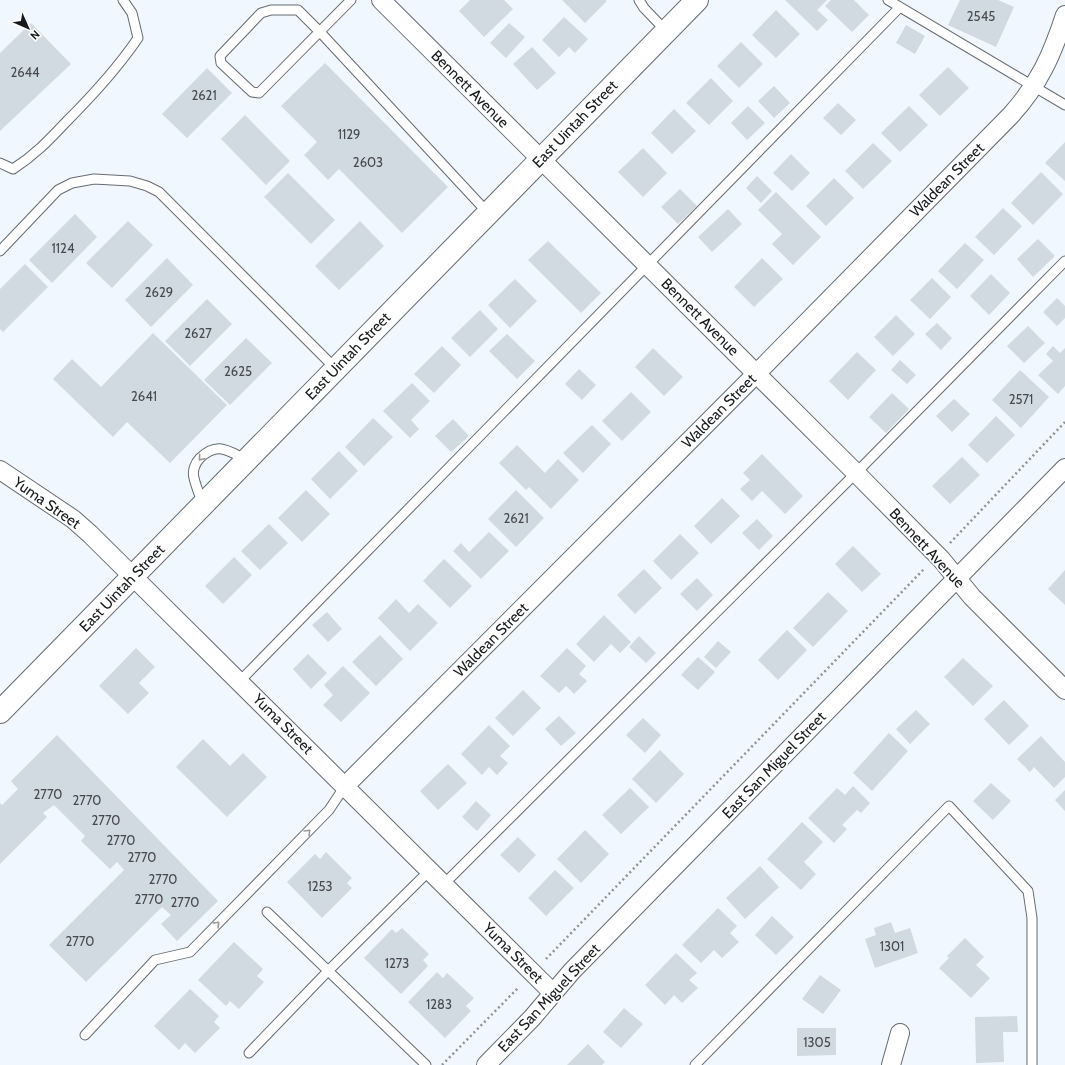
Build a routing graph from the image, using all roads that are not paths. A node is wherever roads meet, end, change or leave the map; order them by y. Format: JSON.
{"nodes":[{"id":1,"x":123,"y":0,"type":"edge"},
{"id":2,"x":351,"y":0,"type":"edge"},
{"id":3,"x":381,"y":0,"type":"edge"},
{"id":4,"x":639,"y":0,"type":"edge"},
{"id":5,"x":697,"y":0,"type":"edge"},
{"id":6,"x":888,"y":0,"type":"edge"},
{"id":7,"x":900,"y":7,"type":"junction"},
{"id":8,"x":1065,"y":15,"type":"edge"},
{"id":9,"x":666,"y":31,"type":"junction"},
{"id":10,"x":320,"y":32,"type":"junction"},
{"id":11,"x":1034,"y":87,"type":"junction"},
{"id":12,"x":1065,"y":105,"type":"edge"},
{"id":13,"x":541,"y":159,"type":"junction"},
{"id":14,"x":0,"y":163,"type":"edge"},
{"id":15,"x":488,"y":213,"type":"junction"},
{"id":16,"x":0,"y":252,"type":"edge"},
{"id":17,"x":1065,"y":261,"type":"edge"},
{"id":18,"x":648,"y":265,"type":"junction"},
{"id":19,"x":336,"y":369,"type":"junction"},
{"id":20,"x":757,"y":373,"type":"junction"},
{"id":21,"x":247,"y":460,"type":"junction"},
{"id":22,"x":1065,"y":468,"type":"edge"},
{"id":23,"x":0,"y":470,"type":"edge"},
{"id":24,"x":856,"y":473,"type":"junction"},
{"id":25,"x":204,"y":504,"type":"junction"},
{"id":26,"x":133,"y":577,"type":"junction"},
{"id":27,"x":957,"y":578,"type":"junction"},
{"id":28,"x":239,"y":682,"type":"junction"},
{"id":29,"x":1065,"y":690,"type":"edge"},
{"id":30,"x":0,"y":712,"type":"edge"},
{"id":31,"x":345,"y":786,"type":"junction"},
{"id":32,"x":430,"y":870,"type":"junction"},
{"id":33,"x":444,"y":884,"type":"junction"},
{"id":34,"x":267,"y":912,"type":"dead end"},
{"id":35,"x":328,"y":971,"type":"junction"},
{"id":36,"x":553,"y":993,"type":"junction"},
{"id":37,"x":900,"y":1033,"type":"dead end"},
{"id":38,"x":85,"y":1035,"type":"dead end"},
{"id":39,"x":249,"y":1053,"type":"dead end"},
{"id":40,"x":426,"y":1065,"type":"edge"},
{"id":41,"x":486,"y":1065,"type":"edge"},
{"id":42,"x":695,"y":1065,"type":"edge"},
{"id":43,"x":891,"y":1065,"type":"edge"},
{"id":44,"x":1032,"y":1065,"type":"edge"}],
"edges":[{"from":1,"to":14,"type":"lane"},
{"from":2,"to":10,"type":"lane"},
{"from":3,"to":13,"type":"street","name":"Bennett Avenue"},
{"from":4,"to":9,"type":"lane"},
{"from":5,"to":9,"type":"main road","name":"East Uintah Street"},
{"from":6,"to":7,"type":"lane"},
{"from":7,"to":11,"type":"lane"},
{"from":7,"to":18,"type":"lane"},
{"from":8,"to":11,"type":"street","name":"Waldean Street"},
{"from":9,"to":13,"type":"main road","name":"East Uintah Street"},
{"from":10,"to":10,"type":"lane"},
{"from":10,"to":15,"type":"lane"},
{"from":11,"to":12,"type":"lane"},
{"from":11,"to":20,"type":"street","name":"Waldean Street"},
{"from":13,"to":15,"type":"main road","name":"East Uintah Street"},
{"from":13,"to":18,"type":"street","name":"Bennett Avenue"},
{"from":15,"to":19,"type":"main road","name":"East Uintah Street"},
{"from":16,"to":19,"type":"lane"},
{"from":17,"to":24,"type":"lane"},
{"from":18,"to":20,"type":"street","name":"Bennett Avenue"},
{"from":18,"to":28,"type":"lane"},
{"from":19,"to":21,"type":"main road","name":"East Uintah Street"},
{"from":20,"to":24,"type":"street","name":"Bennett Avenue"},
{"from":20,"to":31,"type":"street","name":"Waldean Street"},
{"from":21,"to":25,"type":"main road","name":"East Uintah Street"},
{"from":21,"to":25,"type":"lane","one_way":true},
{"from":22,"to":27,"type":"street","name":"East San Miguel Street"},
{"from":23,"to":26,"type":"street","name":"Yuma Street"},
{"from":24,"to":27,"type":"street","name":"Bennett Avenue"},
{"from":24,"to":33,"type":"lane"},
{"from":25,"to":26,"type":"main road","name":"East Uintah Street"},
{"from":26,"to":28,"type":"street","name":"Yuma Street"},
{"from":26,"to":30,"type":"main road","name":"East Uintah Street"},
{"from":27,"to":29,"type":"street","name":"Bennett Avenue"},
{"from":27,"to":36,"type":"street","name":"East San Miguel Street"},
{"from":28,"to":31,"type":"street","name":"Yuma Street"},
{"from":31,"to":32,"type":"street","name":"Yuma Street"},
{"from":38,"to":31,"type":"lane","one_way":true},
{"from":32,"to":33,"type":"street","name":"Yuma Street"},
{"from":32,"to":35,"type":"lane"},
{"from":33,"to":36,"type":"street","name":"Yuma Street"},
{"from":34,"to":35,"type":"lane"},
{"from":35,"to":39,"type":"lane"},
{"from":35,"to":40,"type":"lane"},
{"from":36,"to":41,"type":"street","name":"East San Miguel Street"},
{"from":37,"to":43,"type":"street"},
{"from":42,"to":44,"type":"lane"}]}
